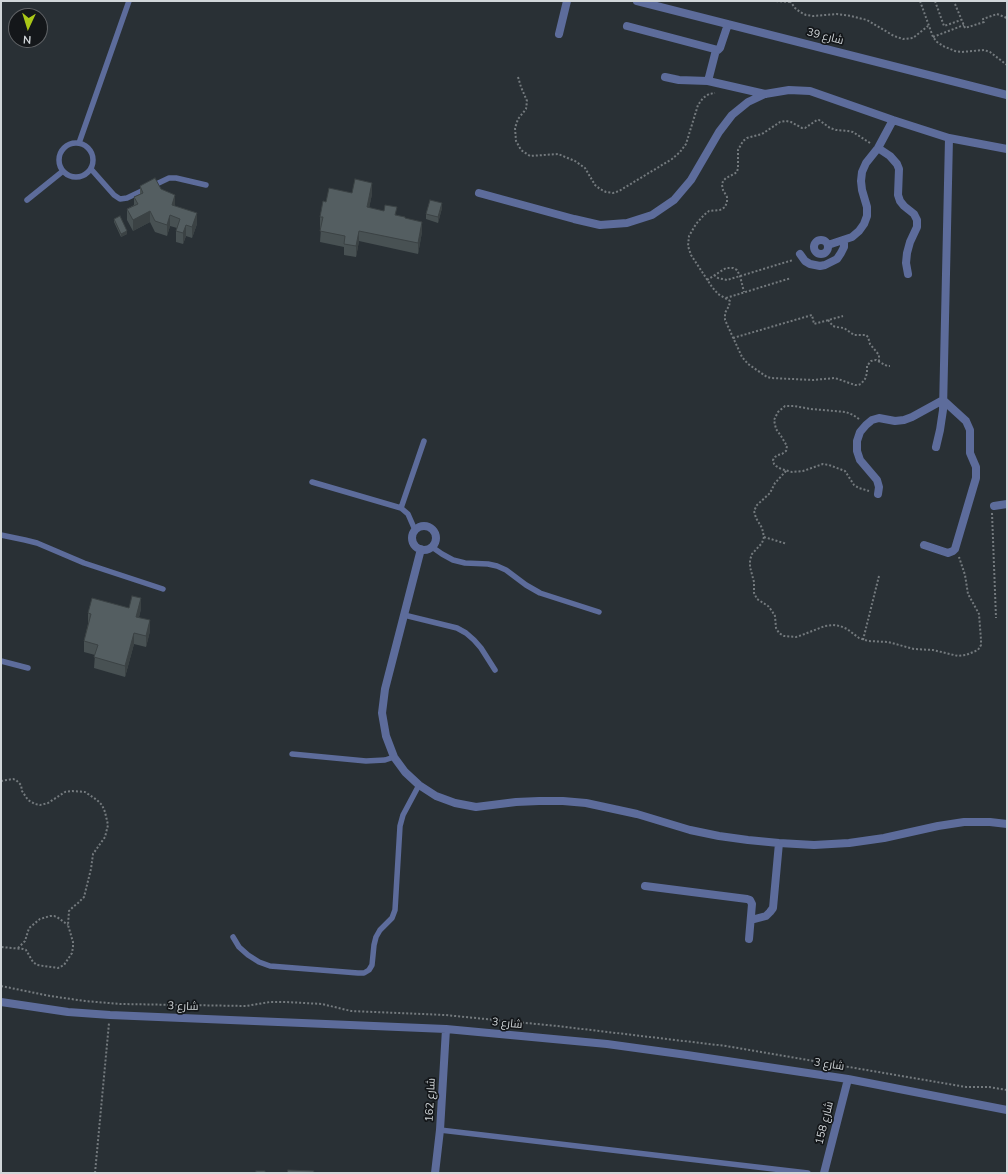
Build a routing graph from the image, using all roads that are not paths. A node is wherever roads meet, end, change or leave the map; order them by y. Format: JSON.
{"nodes":[{"id":1,"x":129,"y":1,"type":"edge"},
{"id":2,"x":567,"y":1,"type":"edge"},
{"id":3,"x":637,"y":1,"type":"edge"},
{"id":4,"x":728,"y":24,"type":"junction"},
{"id":5,"x":627,"y":26,"type":"dead end"},
{"id":6,"x":559,"y":34,"type":"dead end"},
{"id":7,"x":716,"y":50,"type":"junction"},
{"id":8,"x":665,"y":77,"type":"dead end"},
{"id":9,"x":708,"y":81,"type":"junction"},
{"id":10,"x":765,"y":94,"type":"junction"},
{"id":11,"x":1007,"y":95,"type":"edge"},
{"id":12,"x":893,"y":120,"type":"junction"},
{"id":13,"x":949,"y":138,"type":"junction"},
{"id":14,"x":79,"y":143,"type":"junction"},
{"id":15,"x":878,"y":148,"type":"junction"},
{"id":16,"x":1007,"y":149,"type":"edge"},
{"id":17,"x":91,"y":169,"type":"junction"},
{"id":18,"x":63,"y":171,"type":"junction"},
{"id":19,"x":206,"y":185,"type":"dead end"},
{"id":20,"x":479,"y":193,"type":"dead end"},
{"id":21,"x":27,"y":200,"type":"dead end"},
{"id":22,"x":844,"y":240,"type":"junction"},
{"id":23,"x":908,"y":274,"type":"dead end"},
{"id":24,"x":943,"y":400,"type":"junction"},
{"id":25,"x":424,"y":441,"type":"dead end"},
{"id":26,"x":936,"y":447,"type":"dead end"},
{"id":27,"x":312,"y":482,"type":"dead end"},
{"id":28,"x":878,"y":494,"type":"road end"},
{"id":29,"x":1007,"y":504,"type":"edge"},
{"id":30,"x":994,"y":506,"type":"road end"},
{"id":31,"x":401,"y":508,"type":"junction"},
{"id":32,"x":415,"y":530,"type":"junction"},
{"id":33,"x":1,"y":535,"type":"edge"},
{"id":34,"x":924,"y":545,"type":"dead end"},
{"id":35,"x":432,"y":547,"type":"junction"},
{"id":36,"x":421,"y":549,"type":"junction"},
{"id":37,"x":163,"y":589,"type":"dead end"},
{"id":38,"x":599,"y":612,"type":"dead end"},
{"id":39,"x":404,"y":615,"type":"junction"},
{"id":40,"x":1,"y":661,"type":"edge"},
{"id":41,"x":28,"y":668,"type":"dead end"},
{"id":42,"x":495,"y":670,"type":"dead end"},
{"id":43,"x":292,"y":754,"type":"dead end"},
{"id":44,"x":394,"y":757,"type":"junction"},
{"id":45,"x":419,"y":785,"type":"junction"},
{"id":46,"x":1007,"y":824,"type":"edge"},
{"id":47,"x":780,"y":843,"type":"junction"},
{"id":48,"x":645,"y":886,"type":"dead end"},
{"id":49,"x":751,"y":920,"type":"junction"},
{"id":50,"x":232,"y":937,"type":"dead end"},
{"id":51,"x":748,"y":939,"type":"dead end"},
{"id":52,"x":1,"y":1002,"type":"edge"},
{"id":53,"x":446,"y":1029,"type":"junction"},
{"id":54,"x":848,"y":1079,"type":"junction"},
{"id":55,"x":1007,"y":1110,"type":"edge"},
{"id":56,"x":440,"y":1130,"type":"junction"},
{"id":57,"x":435,"y":1173,"type":"edge"},
{"id":58,"x":808,"y":1173,"type":"edge"},
{"id":59,"x":824,"y":1173,"type":"edge"}],
"edges":[{"from":1,"to":14,"type":"lane"},
{"from":2,"to":6,"type":"street"},
{"from":3,"to":4,"type":"street","name":"شارع 39"},
{"from":4,"to":7,"type":"street"},
{"from":4,"to":11,"type":"street","name":"شارع 39"},
{"from":5,"to":7,"type":"street"},
{"from":7,"to":9,"type":"street"},
{"from":8,"to":9,"type":"street"},
{"from":9,"to":10,"type":"street"},
{"from":10,"to":12,"type":"street"},
{"from":10,"to":20,"type":"street"},
{"from":12,"to":13,"type":"street"},
{"from":12,"to":15,"type":"street"},
{"from":13,"to":16,"type":"street"},
{"from":13,"to":24,"type":"street"},
{"from":14,"to":17,"type":"lane"},
{"from":14,"to":18,"type":"lane"},
{"from":15,"to":22,"type":"street"},
{"from":15,"to":23,"type":"street"},
{"from":17,"to":18,"type":"lane"},
{"from":17,"to":19,"type":"lane"},
{"from":18,"to":21,"type":"lane"},
{"from":22,"to":22,"type":"street"},
{"from":24,"to":26,"type":"street"},
{"from":24,"to":28,"type":"street"},
{"from":24,"to":34,"type":"street"},
{"from":25,"to":31,"type":"lane"},
{"from":27,"to":31,"type":"lane"},
{"from":29,"to":30,"type":"street"},
{"from":31,"to":32,"type":"lane"},
{"from":32,"to":35,"type":"street"},
{"from":32,"to":36,"type":"street"},
{"from":33,"to":37,"type":"lane"},
{"from":35,"to":36,"type":"street"},
{"from":35,"to":38,"type":"lane"},
{"from":36,"to":39,"type":"street"},
{"from":39,"to":42,"type":"lane"},
{"from":39,"to":44,"type":"street"},
{"from":40,"to":41,"type":"lane"},
{"from":43,"to":44,"type":"lane"},
{"from":44,"to":45,"type":"street"},
{"from":45,"to":47,"type":"street"},
{"from":45,"to":50,"type":"lane"},
{"from":46,"to":47,"type":"street"},
{"from":47,"to":49,"type":"street"},
{"from":48,"to":49,"type":"street"},
{"from":49,"to":51,"type":"street"},
{"from":52,"to":53,"type":"street","name":"شارع 3"},
{"from":53,"to":54,"type":"street","name":"شارع 3"},
{"from":53,"to":56,"type":"street","name":"شارع 162"},
{"from":54,"to":55,"type":"street","name":"شارع 3"},
{"from":54,"to":59,"type":"street","name":"شارع 158"},
{"from":56,"to":57,"type":"street","name":"شارع 162"},
{"from":56,"to":58,"type":"lane"}]}
